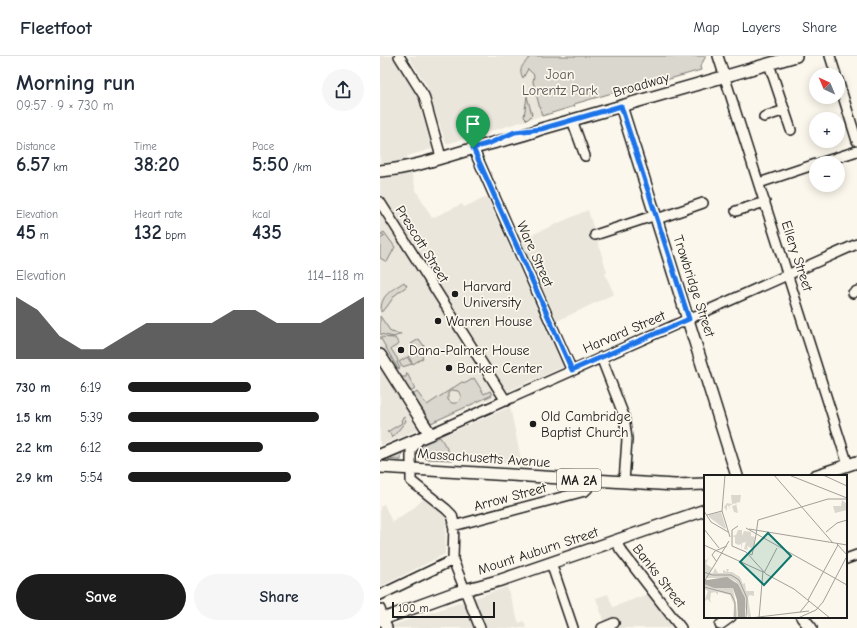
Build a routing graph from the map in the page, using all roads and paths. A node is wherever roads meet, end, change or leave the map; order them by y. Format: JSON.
{"nodes":[{"id":1,"x":399,"y":56,"type":"edge"},
{"id":2,"x":718,"y":56,"type":"edge"},
{"id":3,"x":796,"y":56,"type":"edge"},
{"id":4,"x":830,"y":56,"type":"edge"},
{"id":5,"x":769,"y":64,"type":"junction"},
{"id":6,"x":834,"y":68,"type":"edge"},
{"id":7,"x":724,"y":76,"type":"junction"},
{"id":8,"x":845,"y":102,"type":"edge"},
{"id":9,"x":621,"y":106,"type":"junction"},
{"id":10,"x":784,"y":110,"type":"junction"},
{"id":11,"x":764,"y":117,"type":"dead end"},
{"id":12,"x":572,"y":120,"type":"junction"},
{"id":13,"x":791,"y":130,"type":"dead end"},
{"id":14,"x":857,"y":141,"type":"edge"},
{"id":15,"x":473,"y":148,"type":"junction"},
{"id":16,"x":857,"y":151,"type":"edge"},
{"id":17,"x":585,"y":156,"type":"dead end"},
{"id":18,"x":842,"y":156,"type":"edge"},
{"id":19,"x":441,"y":157,"type":"junction"},
{"id":20,"x":809,"y":166,"type":"edge"},
{"id":21,"x":380,"y":171,"type":"edge"},
{"id":22,"x":759,"y":183,"type":"junction"},
{"id":23,"x":380,"y":202,"type":"edge"},
{"id":24,"x":765,"y":202,"type":"junction"},
{"id":25,"x":703,"y":204,"type":"dead end"},
{"id":26,"x":736,"y":211,"type":"dead end"},
{"id":27,"x":656,"y":217,"type":"junction"},
{"id":28,"x":595,"y":235,"type":"dead end"},
{"id":29,"x":857,"y":244,"type":"edge"},
{"id":30,"x":788,"y":274,"type":"junction"},
{"id":31,"x":689,"y":319,"type":"junction"},
{"id":32,"x":380,"y":355,"type":"edge"},
{"id":33,"x":602,"y":357,"type":"junction"},
{"id":34,"x":572,"y":370,"type":"junction"},
{"id":35,"x":506,"y":401,"type":"junction"},
{"id":36,"x":427,"y":435,"type":"junction"},
{"id":37,"x":380,"y":455,"type":"edge"},
{"id":38,"x":852,"y":464,"type":"edge"},
{"id":39,"x":380,"y":467,"type":"edge"},
{"id":40,"x":410,"y":469,"type":"junction"},
{"id":41,"x":737,"y":475,"type":"edge"},
{"id":42,"x":818,"y":475,"type":"edge"},
{"id":43,"x":590,"y":480,"type":"junction"},
{"id":44,"x":624,"y":482,"type":"junction"},
{"id":45,"x":704,"y":484,"type":"edge"},
{"id":46,"x":675,"y":485,"type":"junction"},
{"id":47,"x":704,"y":493,"type":"edge"},
{"id":48,"x":704,"y":510,"type":"edge"},
{"id":49,"x":453,"y":526,"type":"junction"},
{"id":50,"x":616,"y":541,"type":"junction"},
{"id":51,"x":857,"y":555,"type":"edge"},
{"id":52,"x":847,"y":559,"type":"edge"},
{"id":53,"x":453,"y":560,"type":"junction"},
{"id":54,"x":551,"y":563,"type":"junction"},
{"id":55,"x":465,"y":590,"type":"junction"},
{"id":56,"x":380,"y":595,"type":"edge"},
{"id":57,"x":730,"y":618,"type":"edge"},
{"id":58,"x":803,"y":618,"type":"edge"},
{"id":59,"x":383,"y":619,"type":"edge"},
{"id":60,"x":614,"y":623,"type":"dead end"},
{"id":61,"x":720,"y":625,"type":"dead end"},
{"id":62,"x":480,"y":628,"type":"edge"},
{"id":63,"x":573,"y":628,"type":"edge"},
{"id":64,"x":602,"y":628,"type":"edge"},
{"id":65,"x":681,"y":628,"type":"edge"},
{"id":66,"x":811,"y":628,"type":"edge"}],
"edges":[{"from":1,"to":19,"type":"street"},
{"from":2,"to":7,"type":"street","name":"Ellery Street"},
{"from":3,"to":5,"type":"main road","name":"Broadway"},
{"from":4,"to":6,"type":"street"},
{"from":5,"to":7,"type":"main road","name":"Broadway"},
{"from":5,"to":10,"type":"street"},
{"from":7,"to":9,"type":"main road","name":"Broadway"},
{"from":7,"to":22,"type":"street","name":"Ellery Street"},
{"from":8,"to":14,"type":"street"},
{"from":9,"to":12,"type":"main road","name":"Broadway"},
{"from":9,"to":27,"type":"main road","name":"Trowbridge Street"},
{"from":10,"to":11,"type":"street"},
{"from":10,"to":13,"type":"street"},
{"from":12,"to":15,"type":"main road","name":"Broadway"},
{"from":12,"to":17,"type":"street"},
{"from":15,"to":19,"type":"main road","name":"Broadway"},
{"from":15,"to":34,"type":"street","name":"Ware Street"},
{"from":16,"to":18,"type":"street"},
{"from":19,"to":21,"type":"main road","name":"Broadway"},
{"from":20,"to":22,"type":"street"},
{"from":22,"to":24,"type":"street","name":"Ellery Street"},
{"from":23,"to":35,"type":"street","name":"Prescott Street"},
{"from":24,"to":26,"type":"street"},
{"from":24,"to":30,"type":"street","name":"Ellery Street"},
{"from":25,"to":27,"type":"street"},
{"from":27,"to":28,"type":"street"},
{"from":27,"to":31,"type":"main road","name":"Trowbridge Street"},
{"from":29,"to":30,"type":"street","name":"Harvard Street"},
{"from":30,"to":31,"type":"street","name":"Harvard Street"},
{"from":30,"to":38,"type":"street","name":"Ellery Street"},
{"from":31,"to":33,"type":"street","name":"Harvard Street"},
{"from":31,"to":41,"type":"main road","name":"Trowbridge Street"},
{"from":32,"to":36,"type":"main road"},
{"from":33,"to":34,"type":"street","name":"Harvard Street"},
{"from":33,"to":44,"type":"street"},
{"from":34,"to":35,"type":"street","name":"Harvard Street"},
{"from":35,"to":36,"type":"street","name":"Harvard Street"},
{"from":36,"to":37,"type":"main road","name":"Harvard Street"},
{"from":36,"to":40,"type":"street","name":"Harvard Street"},
{"from":38,"to":42,"type":"main road"},
{"from":39,"to":40,"type":"main road","name":"Massachusetts Avenue","number":"MA 2A"},
{"from":40,"to":43,"type":"main road","name":"Massachusetts Avenue","number":"MA 2A"},
{"from":40,"to":49,"type":"street"},
{"from":43,"to":44,"type":"main road","name":"Massachusetts Avenue","number":"MA 2A"},
{"from":43,"to":49,"type":"street","name":"Arrow Street"},
{"from":44,"to":46,"type":"main road","name":"Massachusetts Avenue","number":"MA 2A"},
{"from":45,"to":46,"type":"main road","name":"Massachusetts Avenue","number":"MA 2A"},
{"from":46,"to":47,"type":"main road"},
{"from":48,"to":50,"type":"main road","name":"Mount Auburn Street"},
{"from":49,"to":53,"type":"street"},
{"from":50,"to":54,"type":"main road","name":"Mount Auburn Street"},
{"from":50,"to":65,"type":"street","name":"Banks Street"},
{"from":51,"to":52,"type":"street"},
{"from":53,"to":55,"type":"street"},
{"from":53,"to":56,"type":"street"},
{"from":54,"to":55,"type":"main road","name":"Mount Auburn Street"},
{"from":54,"to":63,"type":"street"},
{"from":55,"to":59,"type":"main road","name":"Mount Auburn Street"},
{"from":55,"to":62,"type":"street"},
{"from":57,"to":61,"type":"street"},
{"from":58,"to":66,"type":"main road"},
{"from":60,"to":64,"type":"street"}]}
